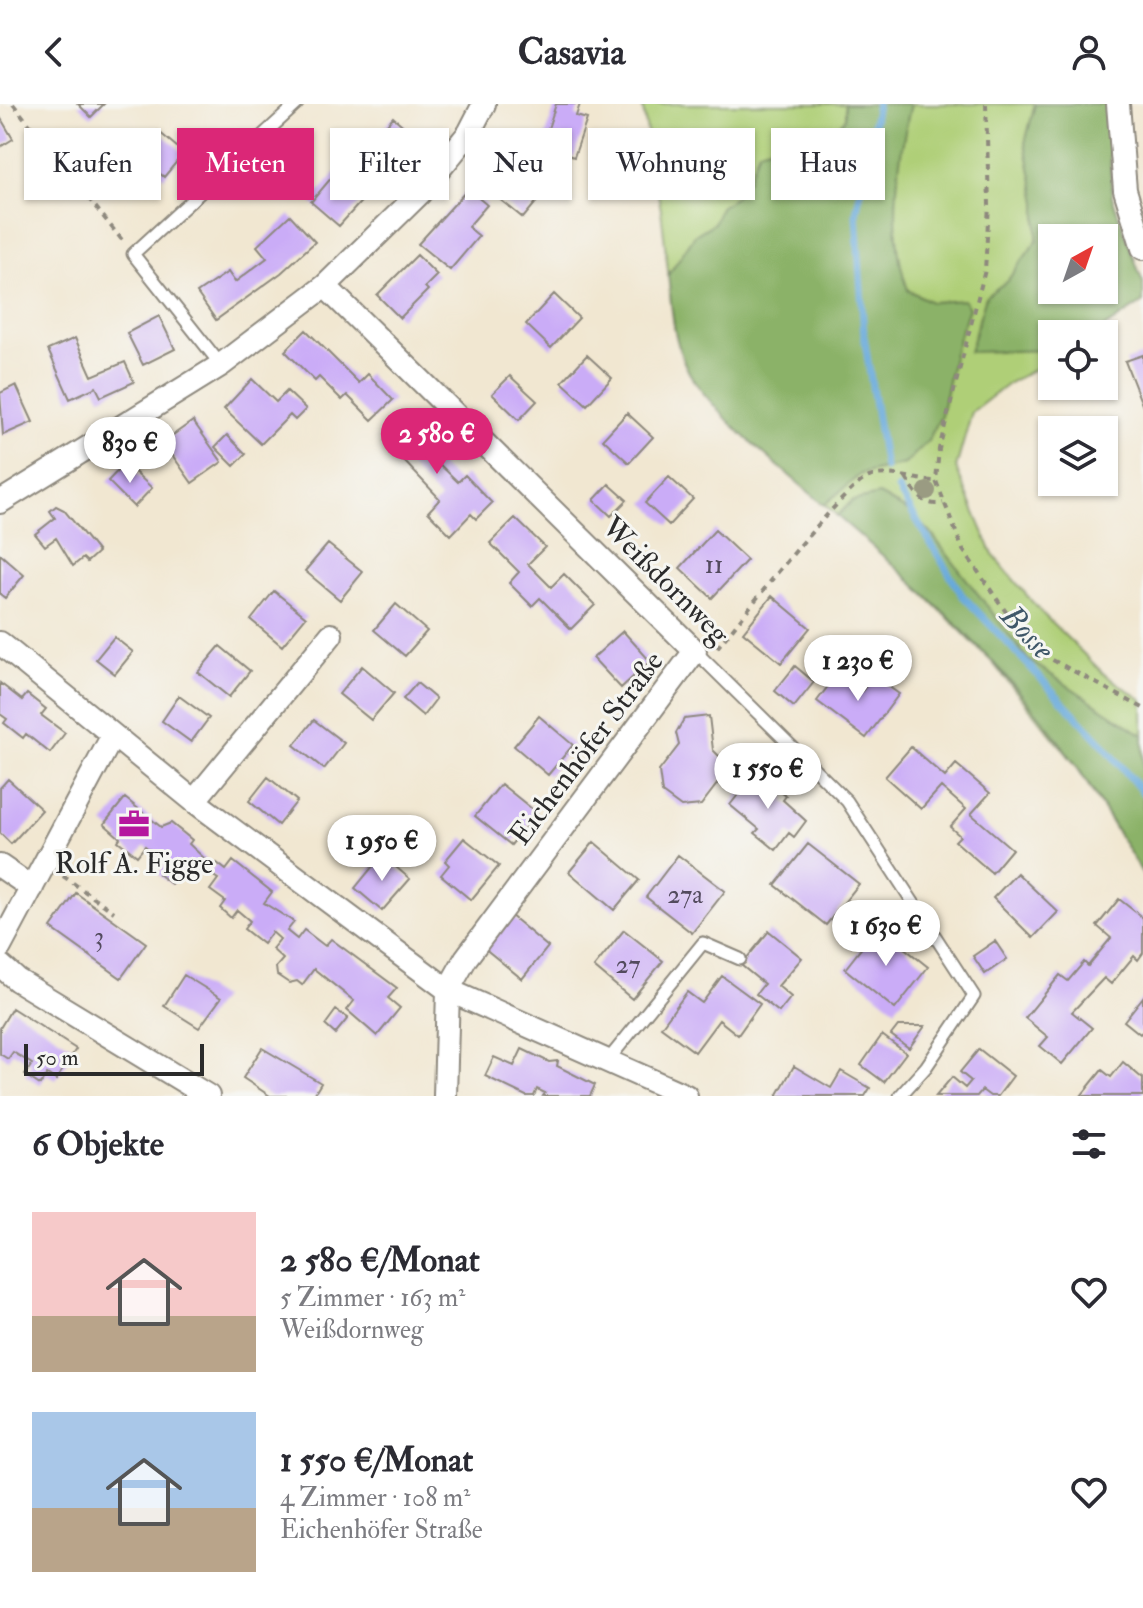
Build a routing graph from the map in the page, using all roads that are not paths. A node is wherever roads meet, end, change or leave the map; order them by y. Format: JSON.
{"nodes":[{"id":1,"x":297,"y":104,"type":"edge"},
{"id":2,"x":484,"y":104,"type":"edge"},
{"id":3,"x":1118,"y":104,"type":"edge"},
{"id":4,"x":1143,"y":248,"type":"edge"},
{"id":5,"x":325,"y":286,"type":"junction"},
{"id":6,"x":221,"y":365,"type":"junction"},
{"id":7,"x":0,"y":502,"type":"edge"},
{"id":8,"x":331,"y":635,"type":"dead end"},
{"id":9,"x":0,"y":643,"type":"edge"},
{"id":10,"x":695,"y":651,"type":"junction"},
{"id":11,"x":113,"y":735,"type":"junction"},
{"id":12,"x":194,"y":801,"type":"junction"},
{"id":13,"x":0,"y":866,"type":"edge"},
{"id":14,"x":32,"y":888,"type":"junction"},
{"id":15,"x":0,"y":947,"type":"edge"},
{"id":16,"x":740,"y":959,"type":"dead end"},
{"id":17,"x":0,"y":965,"type":"edge"},
{"id":18,"x":448,"y":990,"type":"junction"},
{"id":19,"x":609,"y":1059,"type":"junction"},
{"id":20,"x":208,"y":1096,"type":"edge"},
{"id":21,"x":445,"y":1096,"type":"edge"},
{"id":22,"x":686,"y":1096,"type":"edge"},
{"id":23,"x":900,"y":1096,"type":"edge"}],
"edges":[{"from":1,"to":6,"type":"lane"},
{"from":2,"to":5,"type":"street"},
{"from":3,"to":4,"type":"street"},
{"from":5,"to":6,"type":"street"},
{"from":5,"to":10,"type":"street","name":"Weißdornweg"},
{"from":6,"to":7,"type":"street"},
{"from":8,"to":12,"type":"street"},
{"from":9,"to":11,"type":"street"},
{"from":10,"to":18,"type":"street","name":"Eichenhöfer Straße"},
{"from":10,"to":23,"type":"lane","name":"Weißdornweg"},
{"from":11,"to":12,"type":"street"},
{"from":11,"to":14,"type":"street"},
{"from":12,"to":18,"type":"street"},
{"from":13,"to":14,"type":"street"},
{"from":14,"to":15,"type":"street"},
{"from":16,"to":19,"type":"lane"},
{"from":17,"to":20,"type":"street"},
{"from":18,"to":19,"type":"street"},
{"from":18,"to":21,"type":"street","name":"Eichenhöfer Straße"},
{"from":19,"to":22,"type":"street"}]}
